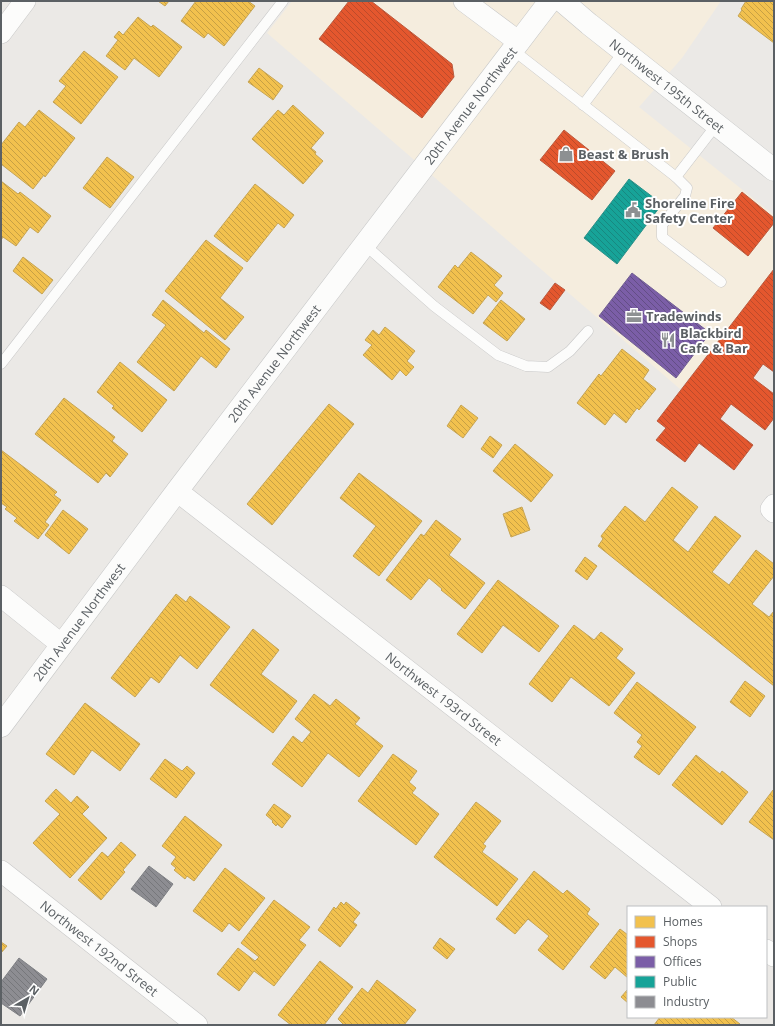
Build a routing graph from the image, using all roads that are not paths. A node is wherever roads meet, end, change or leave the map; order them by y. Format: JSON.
{"nodes":[{"id":1,"x":25,"y":1,"type":"edge"},
{"id":2,"x":283,"y":1,"type":"edge"},
{"id":3,"x":464,"y":1,"type":"edge"},
{"id":4,"x":550,"y":1,"type":"edge"},
{"id":5,"x":562,"y":1,"type":"edge"},
{"id":6,"x":1,"y":33,"type":"edge"},
{"id":7,"x":516,"y":46,"type":"junction"},
{"id":8,"x":624,"y":51,"type":"junction"},
{"id":9,"x":583,"y":105,"type":"junction"},
{"id":10,"x":717,"y":124,"type":"junction"},
{"id":11,"x":774,"y":170,"type":"edge"},
{"id":12,"x":676,"y":177,"type":"junction"},
{"id":13,"x":364,"y":245,"type":"junction"},
{"id":14,"x":721,"y":282,"type":"dead end"},
{"id":15,"x":588,"y":331,"type":"dead end"},
{"id":16,"x":1,"y":364,"type":"edge"},
{"id":17,"x":177,"y":491,"type":"junction"},
{"id":18,"x":774,"y":505,"type":"edge"},
{"id":19,"x":774,"y":512,"type":"edge"},
{"id":20,"x":1,"y":596,"type":"edge"},
{"id":21,"x":62,"y":645,"type":"junction"},
{"id":22,"x":1,"y":726,"type":"edge"},
{"id":23,"x":1,"y":871,"type":"edge"},
{"id":24,"x":710,"y":906,"type":"edge"},
{"id":25,"x":197,"y":1025,"type":"edge"}],
"edges":[{"from":1,"to":6,"type":"street"},
{"from":2,"to":16,"type":"lane"},
{"from":3,"to":7,"type":"street"},
{"from":4,"to":7,"type":"street","name":"20th Avenue Northwest"},
{"from":5,"to":8,"type":"street","name":"Northwest 195th Street"},
{"from":7,"to":9,"type":"lane"},
{"from":7,"to":13,"type":"street","name":"20th Avenue Northwest"},
{"from":8,"to":9,"type":"lane"},
{"from":8,"to":10,"type":"street","name":"Northwest 195th Street"},
{"from":9,"to":12,"type":"lane"},
{"from":10,"to":11,"type":"street","name":"Northwest 195th Street"},
{"from":10,"to":12,"type":"lane"},
{"from":12,"to":14,"type":"lane"},
{"from":13,"to":15,"type":"lane"},
{"from":13,"to":17,"type":"street","name":"20th Avenue Northwest"},
{"from":17,"to":21,"type":"street","name":"20th Avenue Northwest"},
{"from":17,"to":24,"type":"street","name":"Northwest 193rd Street"},
{"from":18,"to":19,"type":"street"},
{"from":20,"to":21,"type":"street"},
{"from":21,"to":22,"type":"street","name":"20th Avenue Northwest"},
{"from":23,"to":25,"type":"street","name":"Northwest 192nd Street"}]}
